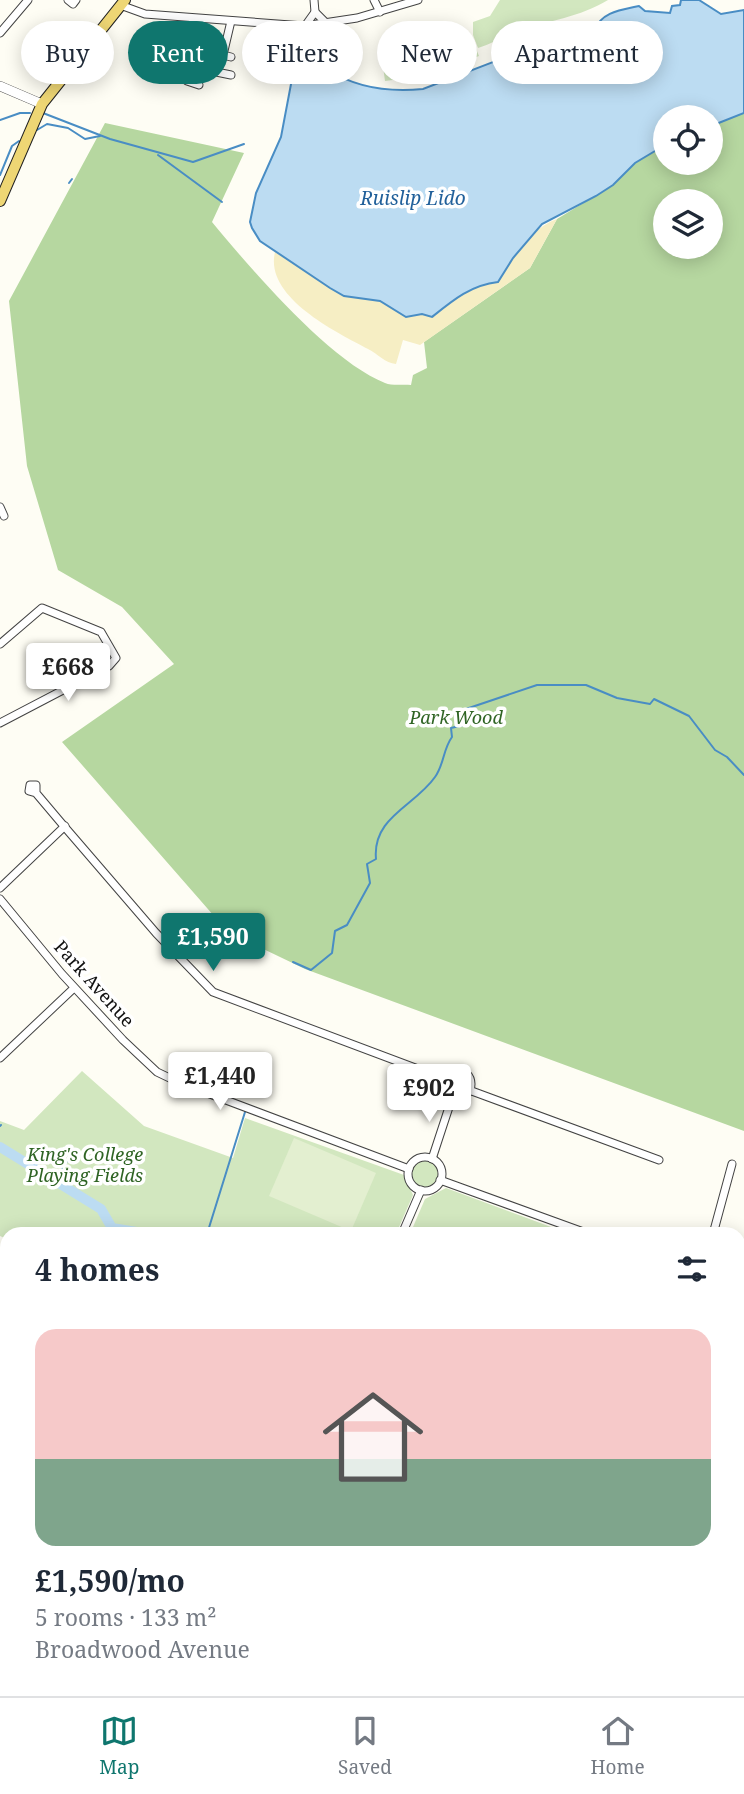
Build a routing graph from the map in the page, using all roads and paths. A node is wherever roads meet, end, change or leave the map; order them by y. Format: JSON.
{"nodes":[{"id":1,"x":28,"y":0,"type":"edge"},
{"id":2,"x":314,"y":0,"type":"edge"},
{"id":3,"x":374,"y":0,"type":"edge"},
{"id":4,"x":418,"y":0,"type":"edge"},
{"id":5,"x":124,"y":3,"type":"edge"},
{"id":6,"x":315,"y":12,"type":"junction"},
{"id":7,"x":380,"y":12,"type":"junction"},
{"id":8,"x":193,"y":19,"type":"joint"},
{"id":9,"x":230,"y":21,"type":"junction"},
{"id":10,"x":309,"y":21,"type":"edge"},
{"id":11,"x":324,"y":21,"type":"edge"},
{"id":12,"x":336,"y":21,"type":"edge"},
{"id":13,"x":242,"y":22,"type":"edge"},
{"id":14,"x":228,"y":31,"type":"edge"},
{"id":15,"x":0,"y":33,"type":"edge"},
{"id":16,"x":228,"y":74,"type":"edge"},
{"id":17,"x":232,"y":75,"type":"dead end"},
{"id":18,"x":0,"y":86,"type":"edge"},
{"id":19,"x":42,"y":104,"type":"junction"},
{"id":20,"x":0,"y":201,"type":"edge"},
{"id":21,"x":0,"y":508,"type":"edge"},
{"id":22,"x":2,"y":515,"type":"edge"},
{"id":23,"x":0,"y":643,"type":"edge"},
{"id":24,"x":0,"y":723,"type":"edge"},
{"id":25,"x":36,"y":793,"type":"dead end"},
{"id":26,"x":65,"y":827,"type":"junction"},
{"id":27,"x":0,"y":888,"type":"edge"},
{"id":28,"x":0,"y":899,"type":"edge"},
{"id":29,"x":74,"y":988,"type":"junction"},
{"id":30,"x":0,"y":1058,"type":"edge"},
{"id":31,"x":442,"y":1078,"type":"junction"},
{"id":32,"x":469,"y":1090,"type":"junction"},
{"id":33,"x":452,"y":1098,"type":"junction"},
{"id":34,"x":432,"y":1159,"type":"junction"},
{"id":35,"x":659,"y":1160,"type":"dead end"},
{"id":36,"x":732,"y":1164,"type":"dead end"},
{"id":37,"x":409,"y":1169,"type":"junction"},
{"id":38,"x":440,"y":1180,"type":"junction"},
{"id":39,"x":421,"y":1190,"type":"junction"},
{"id":40,"x":405,"y":1227,"type":"edge"},
{"id":41,"x":570,"y":1227,"type":"edge"},
{"id":42,"x":715,"y":1227,"type":"edge"}],
"edges":[{"from":1,"to":15,"type":"street"},
{"from":2,"to":6,"type":"street"},
{"from":3,"to":7,"type":"street"},
{"from":4,"to":7,"type":"street"},
{"from":5,"to":8,"type":"street"},
{"from":5,"to":19,"type":"main road"},
{"from":6,"to":10,"type":"street"},
{"from":6,"to":11,"type":"street"},
{"from":7,"to":12,"type":"street"},
{"from":8,"to":9,"type":"street"},
{"from":9,"to":13,"type":"street"},
{"from":9,"to":14,"type":"street"},
{"from":16,"to":17,"type":"street"},
{"from":18,"to":19,"type":"street"},
{"from":19,"to":20,"type":"main road"},
{"from":21,"to":22,"type":"street"},
{"from":23,"to":24,"type":"street"},
{"from":25,"to":26,"type":"street"},
{"from":26,"to":27,"type":"street"},
{"from":26,"to":31,"type":"street"},
{"from":28,"to":29,"type":"street","name":"Park Avenue"},
{"from":29,"to":30,"type":"street"},
{"from":29,"to":37,"type":"street","name":"Park Avenue"},
{"from":31,"to":32,"type":"street"},
{"from":31,"to":33,"type":"street"},
{"from":32,"to":33,"type":"street"},
{"from":32,"to":35,"type":"street"},
{"from":33,"to":34,"type":"street"},
{"from":34,"to":37,"type":"street"},
{"from":34,"to":38,"type":"street"},
{"from":36,"to":42,"type":"street"},
{"from":37,"to":39,"type":"street"},
{"from":38,"to":39,"type":"street"},
{"from":38,"to":41,"type":"street"},
{"from":39,"to":40,"type":"street"}]}
